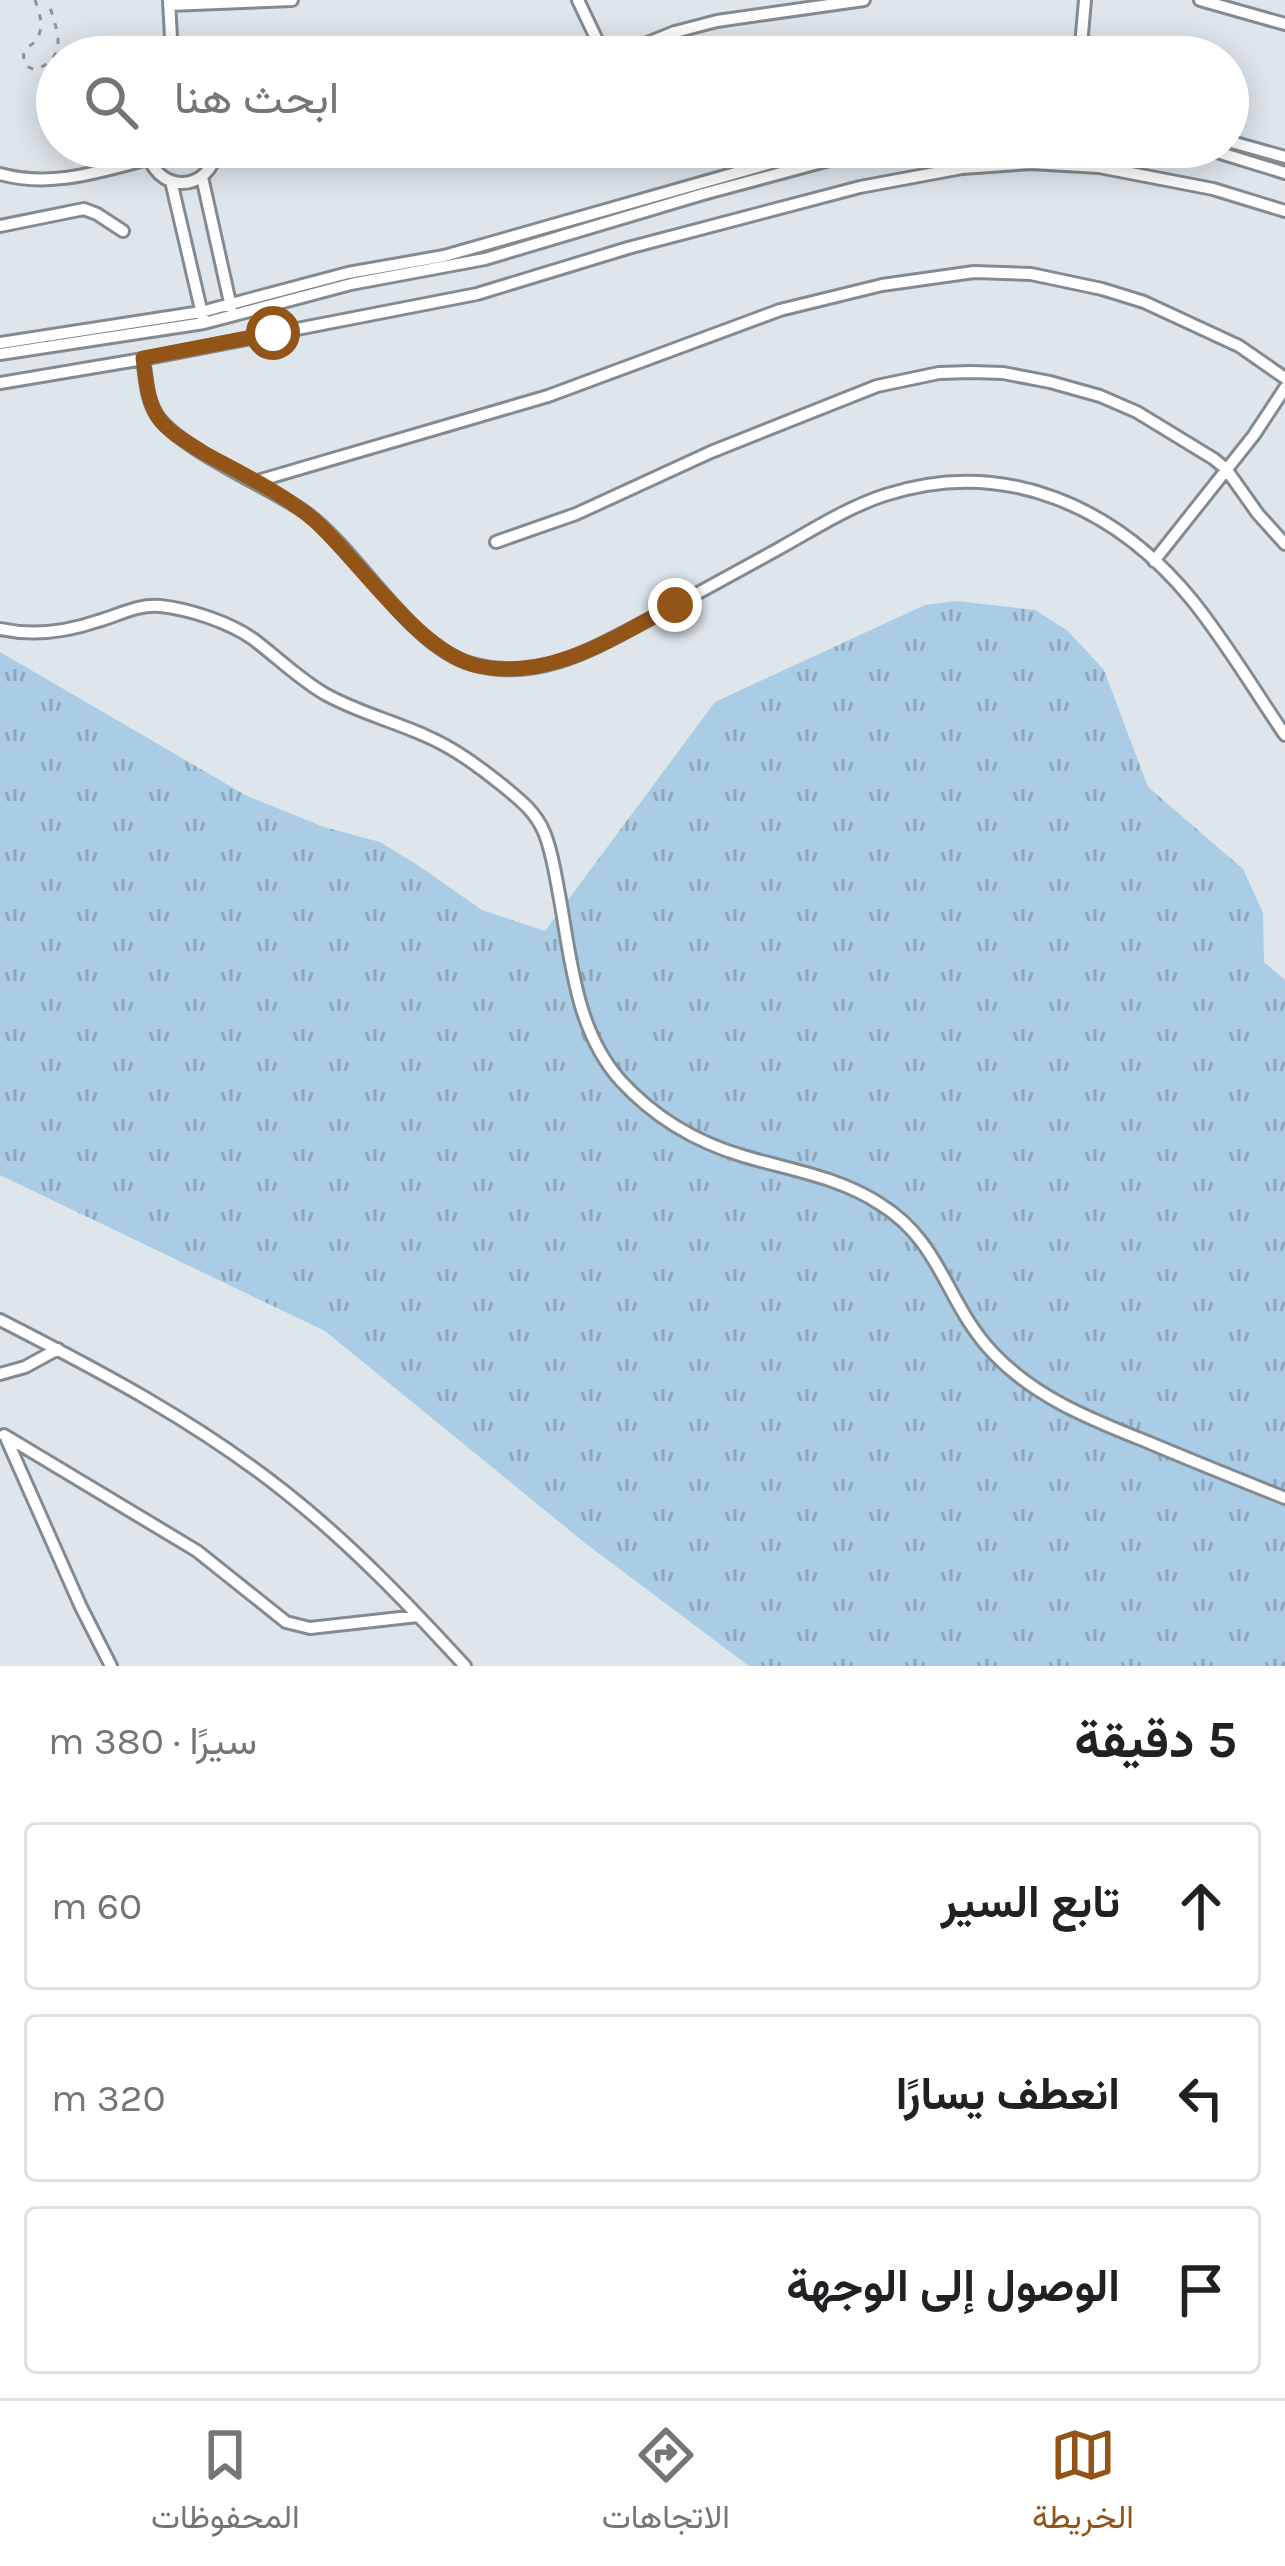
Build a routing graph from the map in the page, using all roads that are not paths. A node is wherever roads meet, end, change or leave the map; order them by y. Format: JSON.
{"nodes":[{"id":1,"x":292,"y":0,"type":"edge"},
{"id":2,"x":578,"y":0,"type":"edge"},
{"id":3,"x":864,"y":0,"type":"edge"},
{"id":4,"x":1085,"y":0,"type":"edge"},
{"id":5,"x":1200,"y":0,"type":"edge"},
{"id":6,"x":169,"y":2,"type":"edge"},
{"id":7,"x":1285,"y":23,"type":"edge"},
{"id":8,"x":171,"y":36,"type":"edge"},
{"id":9,"x":598,"y":36,"type":"edge"},
{"id":10,"x":664,"y":36,"type":"edge"},
{"id":11,"x":1082,"y":36,"type":"edge"},
{"id":12,"x":1249,"y":147,"type":"edge"},
{"id":13,"x":1285,"y":157,"type":"edge"},
{"id":14,"x":1249,"y":161,"type":"edge"},
{"id":15,"x":96,"y":168,"type":"edge"},
{"id":16,"x":155,"y":168,"type":"edge"},
{"id":17,"x":211,"y":168,"type":"edge"},
{"id":18,"x":755,"y":168,"type":"edge"},
{"id":19,"x":800,"y":168,"type":"edge"},
{"id":20,"x":974,"y":168,"type":"edge"},
{"id":21,"x":1104,"y":168,"type":"edge"},
{"id":22,"x":1285,"y":172,"type":"edge"},
{"id":23,"x":0,"y":174,"type":"edge"},
{"id":24,"x":202,"y":177,"type":"junction"},
{"id":25,"x":171,"y":181,"type":"junction"},
{"id":26,"x":1285,"y":212,"type":"edge"},
{"id":27,"x":0,"y":226,"type":"edge"},
{"id":28,"x":123,"y":231,"type":"dead end"},
{"id":29,"x":232,"y":311,"type":"junction"},
{"id":30,"x":202,"y":317,"type":"junction"},
{"id":31,"x":0,"y":343,"type":"edge"},
{"id":32,"x":0,"y":354,"type":"edge"},
{"id":33,"x":143,"y":358,"type":"junction"},
{"id":34,"x":1285,"y":378,"type":"edge"},
{"id":35,"x":0,"y":382,"type":"edge"},
{"id":36,"x":1284,"y":392,"type":"edge"},
{"id":37,"x":1226,"y":469,"type":"junction"},
{"id":38,"x":254,"y":482,"type":"junction"},
{"id":39,"x":496,"y":542,"type":"dead end"},
{"id":40,"x":1285,"y":544,"type":"edge"},
{"id":41,"x":1154,"y":561,"type":"junction"},
{"id":42,"x":0,"y":629,"type":"edge"},
{"id":43,"x":1285,"y":735,"type":"edge"},
{"id":44,"x":0,"y":1320,"type":"edge"},
{"id":45,"x":58,"y":1349,"type":"junction"},
{"id":46,"x":0,"y":1374,"type":"edge"},
{"id":47,"x":2,"y":1432,"type":"edge"},
{"id":48,"x":1285,"y":1498,"type":"edge"},
{"id":49,"x":418,"y":1616,"type":"junction"},
{"id":50,"x":111,"y":1666,"type":"edge"},
{"id":51,"x":465,"y":1666,"type":"edge"}],
"edges":[{"from":1,"to":6,"type":"street"},
{"from":2,"to":9,"type":"street"},
{"from":3,"to":10,"type":"street"},
{"from":4,"to":11,"type":"street"},
{"from":5,"to":7,"type":"street"},
{"from":6,"to":8,"type":"street"},
{"from":12,"to":13,"type":"street"},
{"from":14,"to":22,"type":"street"},
{"from":15,"to":23,"type":"street"},
{"from":16,"to":25,"type":"street"},
{"from":17,"to":24,"type":"street"},
{"from":18,"to":29,"type":"street"},
{"from":19,"to":29,"type":"street"},
{"from":20,"to":33,"type":"street"},
{"from":21,"to":26,"type":"street"},
{"from":24,"to":25,"type":"street"},
{"from":24,"to":29,"type":"street"},
{"from":25,"to":30,"type":"street"},
{"from":27,"to":28,"type":"street"},
{"from":29,"to":30,"type":"street"},
{"from":30,"to":31,"type":"street"},
{"from":30,"to":32,"type":"street"},
{"from":33,"to":35,"type":"street"},
{"from":33,"to":38,"type":"street"},
{"from":34,"to":38,"type":"street"},
{"from":36,"to":37,"type":"street"},
{"from":37,"to":39,"type":"street"},
{"from":37,"to":40,"type":"street"},
{"from":37,"to":41,"type":"street"},
{"from":38,"to":41,"type":"street"},
{"from":41,"to":43,"type":"street"},
{"from":42,"to":48,"type":"street"},
{"from":44,"to":45,"type":"street"},
{"from":45,"to":46,"type":"street"},
{"from":45,"to":49,"type":"street"},
{"from":47,"to":49,"type":"street"},
{"from":47,"to":50,"type":"street"},
{"from":49,"to":51,"type":"street"}]}
